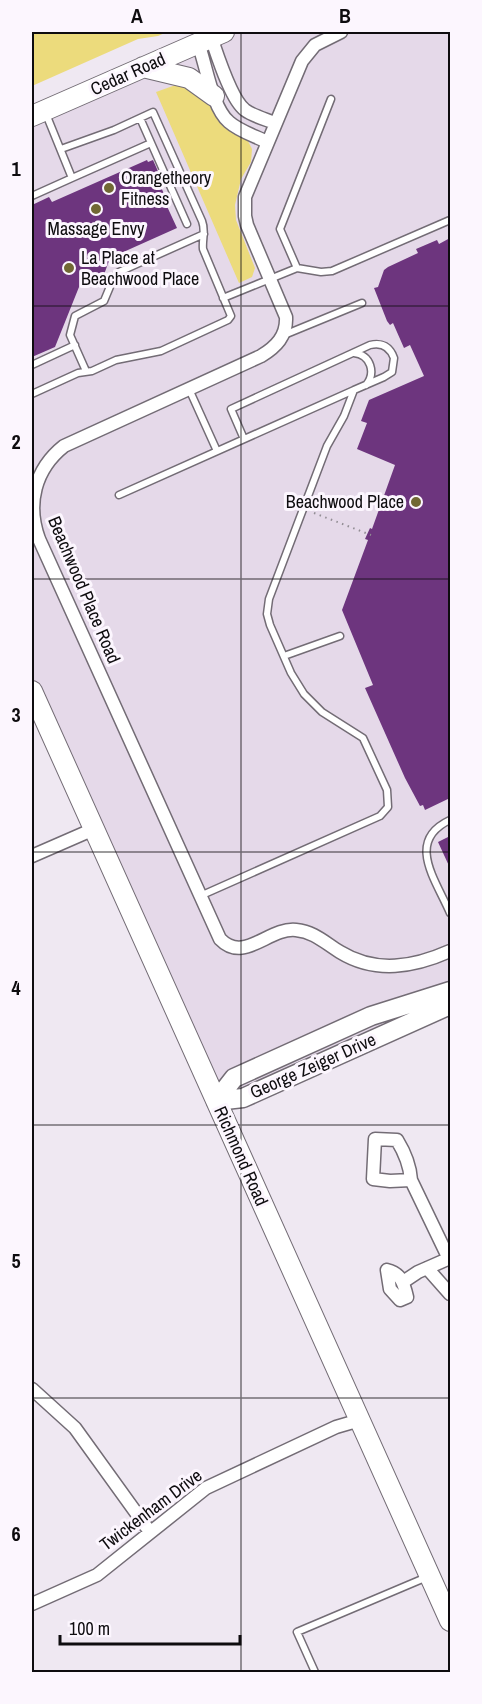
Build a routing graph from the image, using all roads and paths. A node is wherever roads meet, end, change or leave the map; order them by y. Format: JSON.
{"nodes":[{"id":1,"x":341,"y":32,"type":"edge"},
{"id":2,"x":211,"y":37,"type":"edge"},
{"id":3,"x":143,"y":67,"type":"junction"},
{"id":4,"x":214,"y":96,"type":"junction"},
{"id":5,"x":331,"y":99,"type":"dead end"},
{"id":6,"x":38,"y":113,"type":"edge"},
{"id":7,"x":140,"y":118,"type":"junction"},
{"id":8,"x":275,"y":123,"type":"junction"},
{"id":9,"x":267,"y":142,"type":"junction"},
{"id":10,"x":151,"y":143,"type":"junction"},
{"id":11,"x":61,"y":148,"type":"junction"},
{"id":12,"x":72,"y":178,"type":"junction"},
{"id":13,"x":32,"y":196,"type":"edge"},
{"id":14,"x":450,"y":220,"type":"edge"},
{"id":15,"x":187,"y":224,"type":"dead end"},
{"id":16,"x":204,"y":234,"type":"junction"},
{"id":17,"x":297,"y":268,"type":"junction"},
{"id":18,"x":270,"y":278,"type":"junction"},
{"id":19,"x":223,"y":298,"type":"junction"},
{"id":20,"x":362,"y":303,"type":"dead end"},
{"id":21,"x":283,"y":335,"type":"junction"},
{"id":22,"x":75,"y":345,"type":"junction"},
{"id":23,"x":354,"y":353,"type":"junction"},
{"id":24,"x":32,"y":365,"type":"edge"},
{"id":25,"x":86,"y":371,"type":"junction"},
{"id":26,"x":365,"y":385,"type":"junction"},
{"id":27,"x":189,"y":388,"type":"junction"},
{"id":28,"x":354,"y":390,"type":"junction"},
{"id":29,"x":32,"y":394,"type":"edge"},
{"id":30,"x":244,"y":439,"type":"junction"},
{"id":31,"x":217,"y":451,"type":"junction"},
{"id":32,"x":119,"y":495,"type":"dead end"},
{"id":33,"x":314,"y":513,"type":"dead end"},
{"id":34,"x":371,"y":535,"type":"dead end"},
{"id":35,"x":340,"y":636,"type":"dead end"},
{"id":36,"x":284,"y":656,"type":"junction"},
{"id":37,"x":32,"y":691,"type":"edge"},
{"id":38,"x":450,"y":820,"type":"edge"},
{"id":39,"x":94,"y":829,"type":"junction"},
{"id":40,"x":32,"y":856,"type":"edge"},
{"id":41,"x":200,"y":896,"type":"junction"},
{"id":42,"x":450,"y":913,"type":"edge"},
{"id":43,"x":450,"y":951,"type":"edge"},
{"id":44,"x":450,"y":991,"type":"edge"},
{"id":45,"x":450,"y":1005,"type":"edge"},
{"id":46,"x":216,"y":1101,"type":"junction"},
{"id":47,"x":411,"y":1180,"type":"dead end"},
{"id":48,"x":450,"y":1259,"type":"edge"},
{"id":49,"x":427,"y":1268,"type":"junction"},
{"id":50,"x":403,"y":1282,"type":"dead end"},
{"id":51,"x":450,"y":1294,"type":"edge"},
{"id":52,"x":32,"y":1389,"type":"edge"},
{"id":53,"x":360,"y":1420,"type":"junction"},
{"id":54,"x":150,"y":1532,"type":"junction"},
{"id":55,"x":430,"y":1576,"type":"junction"},
{"id":56,"x":32,"y":1604,"type":"edge"},
{"id":57,"x":450,"y":1621,"type":"edge"},
{"id":58,"x":315,"y":1672,"type":"edge"}],
"edges":[{"from":1,"to":8,"type":"street"},
{"from":2,"to":3,"type":"main road","name":"Cedar Road"},
{"from":2,"to":4,"type":"street"},
{"from":2,"to":8,"type":"street"},
{"from":3,"to":4,"type":"main road"},
{"from":3,"to":6,"type":"main road","name":"Cedar Road"},
{"from":4,"to":9,"type":"street"},
{"from":5,"to":17,"type":"lane"},
{"from":6,"to":11,"type":"lane"},
{"from":7,"to":10,"type":"lane"},
{"from":7,"to":11,"type":"lane"},
{"from":7,"to":16,"type":"lane"},
{"from":8,"to":9,"type":"street"},
{"from":9,"to":18,"type":"street"},
{"from":10,"to":12,"type":"lane"},
{"from":10,"to":15,"type":"lane"},
{"from":11,"to":12,"type":"lane"},
{"from":12,"to":13,"type":"lane"},
{"from":14,"to":17,"type":"lane"},
{"from":16,"to":19,"type":"lane"},
{"from":16,"to":22,"type":"lane"},
{"from":17,"to":18,"type":"lane"},
{"from":18,"to":19,"type":"lane"},
{"from":18,"to":21,"type":"street"},
{"from":19,"to":25,"type":"lane"},
{"from":20,"to":21,"type":"lane"},
{"from":21,"to":27,"type":"street","name":"Beachwood Place Road"},
{"from":22,"to":24,"type":"lane"},
{"from":22,"to":25,"type":"lane"},
{"from":23,"to":26,"type":"lane"},
{"from":23,"to":26,"type":"lane"},
{"from":23,"to":30,"type":"lane"},
{"from":25,"to":29,"type":"lane"},
{"from":26,"to":28,"type":"lane"},
{"from":27,"to":31,"type":"lane"},
{"from":27,"to":41,"type":"street","name":"Beachwood Place Road"},
{"from":28,"to":30,"type":"lane"},
{"from":28,"to":36,"type":"lane"},
{"from":30,"to":31,"type":"lane"},
{"from":31,"to":32,"type":"lane"},
{"from":33,"to":34,"type":"path"},
{"from":35,"to":36,"type":"lane"},
{"from":36,"to":41,"type":"lane"},
{"from":37,"to":39,"type":"main road","name":"Richmond Road"},
{"from":38,"to":42,"type":"lane"},
{"from":39,"to":40,"type":"street"},
{"from":39,"to":46,"type":"main road","name":"Richmond Road"},
{"from":41,"to":43,"type":"street","name":"Beachwood Place Road"},
{"from":44,"to":46,"type":"street","name":"George Zeiger Drive"},
{"from":45,"to":46,"type":"street","name":"George Zeiger Drive"},
{"from":46,"to":53,"type":"main road","name":"Richmond Road"},
{"from":47,"to":48,"type":"street"},
{"from":48,"to":49,"type":"street"},
{"from":49,"to":50,"type":"street"},
{"from":49,"to":51,"type":"street"},
{"from":52,"to":54,"type":"street"},
{"from":53,"to":54,"type":"street","name":"Twickenham Drive"},
{"from":53,"to":55,"type":"main road","name":"Richmond Road"},
{"from":54,"to":56,"type":"street","name":"Twickenham Drive"},
{"from":55,"to":57,"type":"main road","name":"Richmond Road"},
{"from":55,"to":58,"type":"lane"}]}
